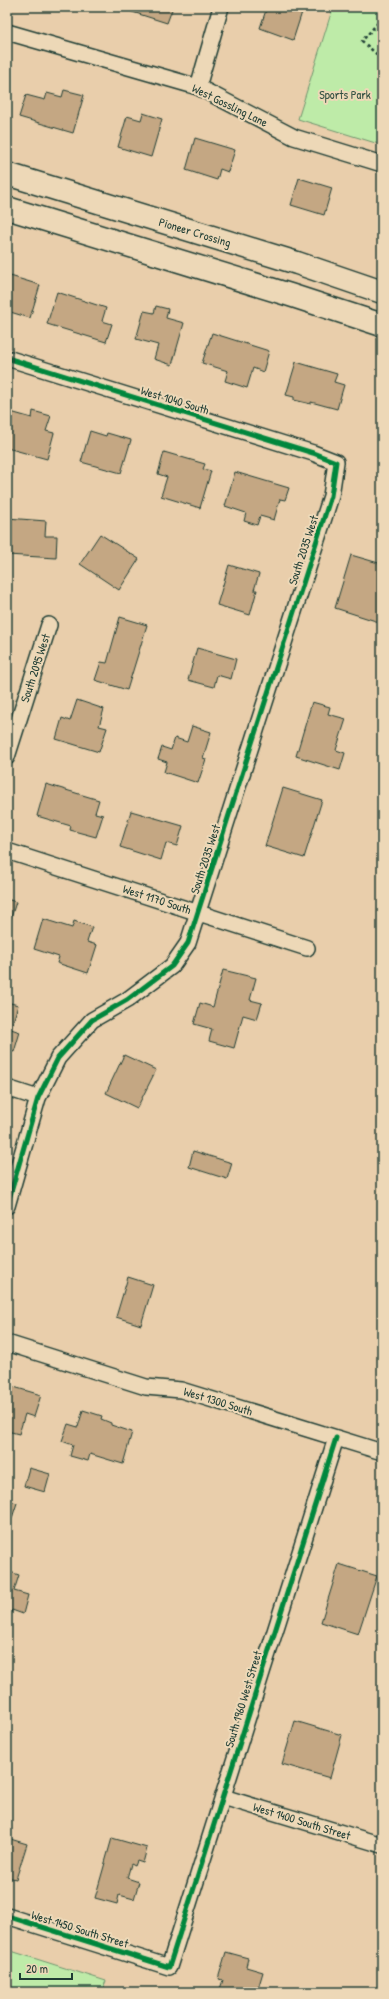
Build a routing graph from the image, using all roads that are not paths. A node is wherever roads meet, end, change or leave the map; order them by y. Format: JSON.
{"nodes":[{"id":1,"x":221,"y":7,"type":"edge"},
{"id":2,"x":7,"y":32,"type":"edge"},
{"id":3,"x":198,"y":87,"type":"junction"},
{"id":4,"x":382,"y":164,"type":"edge"},
{"id":5,"x":7,"y":174,"type":"edge"},
{"id":6,"x":7,"y":208,"type":"edge"},
{"id":7,"x":382,"y":292,"type":"edge"},
{"id":8,"x":382,"y":325,"type":"edge"},
{"id":9,"x":7,"y":358,"type":"edge"},
{"id":10,"x":336,"y":462,"type":"joint"},
{"id":11,"x":49,"y":625,"type":"dead end"},
{"id":12,"x":7,"y":757,"type":"edge"},
{"id":13,"x":7,"y":851,"type":"edge"},
{"id":14,"x":199,"y":913,"type":"junction"},
{"id":15,"x":307,"y":948,"type":"dead end"},
{"id":16,"x":7,"y":1088,"type":"edge"},
{"id":17,"x":38,"y":1098,"type":"junction"},
{"id":18,"x":7,"y":1206,"type":"edge"},
{"id":19,"x":7,"y":1343,"type":"edge"},
{"id":20,"x":336,"y":1438,"type":"junction"},
{"id":21,"x":382,"y":1452,"type":"edge"},
{"id":22,"x":223,"y":1797,"type":"junction"},
{"id":23,"x":382,"y":1844,"type":"edge"},
{"id":24,"x":7,"y":1916,"type":"edge"},
{"id":25,"x":169,"y":1967,"type":"joint"}],
"edges":[{"from":1,"to":3,"type":"street"},
{"from":2,"to":3,"type":"street","name":"West Gossling Lane"},
{"from":3,"to":4,"type":"street","name":"West Gossling Lane"},
{"from":5,"to":7,"type":"highway","name":"Pioneer Crossing"},
{"from":6,"to":8,"type":"highway"},
{"from":9,"to":10,"type":"street","name":"West 1040 South"},
{"from":10,"to":14,"type":"street","name":"South 2035 West"},
{"from":11,"to":12,"type":"street","name":"South 2095 West"},
{"from":13,"to":14,"type":"street","name":"West 1170 South"},
{"from":14,"to":15,"type":"street","name":"West 1170 South"},
{"from":14,"to":17,"type":"street","name":"South 2035 West"},
{"from":16,"to":17,"type":"street"},
{"from":17,"to":18,"type":"street","name":"South 2035 West"},
{"from":19,"to":20,"type":"street","name":"West 1300 South"},
{"from":20,"to":21,"type":"street","name":"West 1300 South"},
{"from":20,"to":22,"type":"street","name":"South 1960 West Street"},
{"from":22,"to":23,"type":"street","name":"West 1400 South Street"},
{"from":22,"to":25,"type":"street","name":"South 1960 West Street"},
{"from":24,"to":25,"type":"street","name":"West 1450 South Street"}]}
